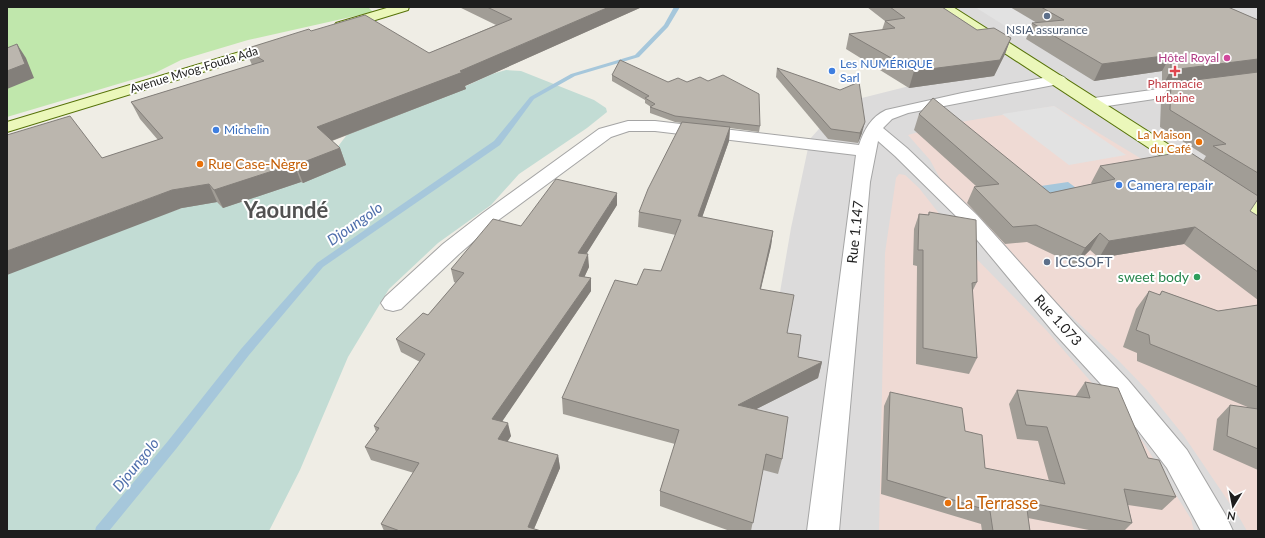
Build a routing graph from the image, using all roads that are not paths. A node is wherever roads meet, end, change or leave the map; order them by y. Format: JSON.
{"nodes":[{"id":1,"x":402,"y":7,"type":"edge"},
{"id":2,"x":944,"y":7,"type":"edge"},
{"id":3,"x":327,"y":30,"type":"edge"},
{"id":4,"x":290,"y":41,"type":"edge"},
{"id":5,"x":1059,"y":80,"type":"junction"},
{"id":6,"x":1211,"y":87,"type":"edge"},
{"id":7,"x":1094,"y":103,"type":"junction"},
{"id":8,"x":7,"y":127,"type":"edge"},
{"id":9,"x":874,"y":129,"type":"junction"},
{"id":10,"x":866,"y":151,"type":"junction"},
{"id":11,"x":1258,"y":211,"type":"edge"},
{"id":12,"x":393,"y":303,"type":"dead end"},
{"id":13,"x":823,"y":531,"type":"edge"},
{"id":14,"x":1217,"y":531,"type":"edge"}],
"edges":[{"from":1,"to":3,"type":"main road"},
{"from":2,"to":5,"type":"main road"},
{"from":4,"to":8,"type":"main road","name":"Avenue Mvog-Fouda Ada"},
{"from":5,"to":7,"type":"main road"},
{"from":5,"to":9,"type":"street","name":"Rue 1.147"},
{"from":6,"to":7,"type":"street"},
{"from":7,"to":11,"type":"main road"},
{"from":9,"to":10,"type":"street","name":"Rue 1.147"},
{"from":9,"to":14,"type":"street","name":"Rue 1.073"},
{"from":10,"to":12,"type":"street"},
{"from":10,"to":13,"type":"street","name":"Rue 1.147"}]}
